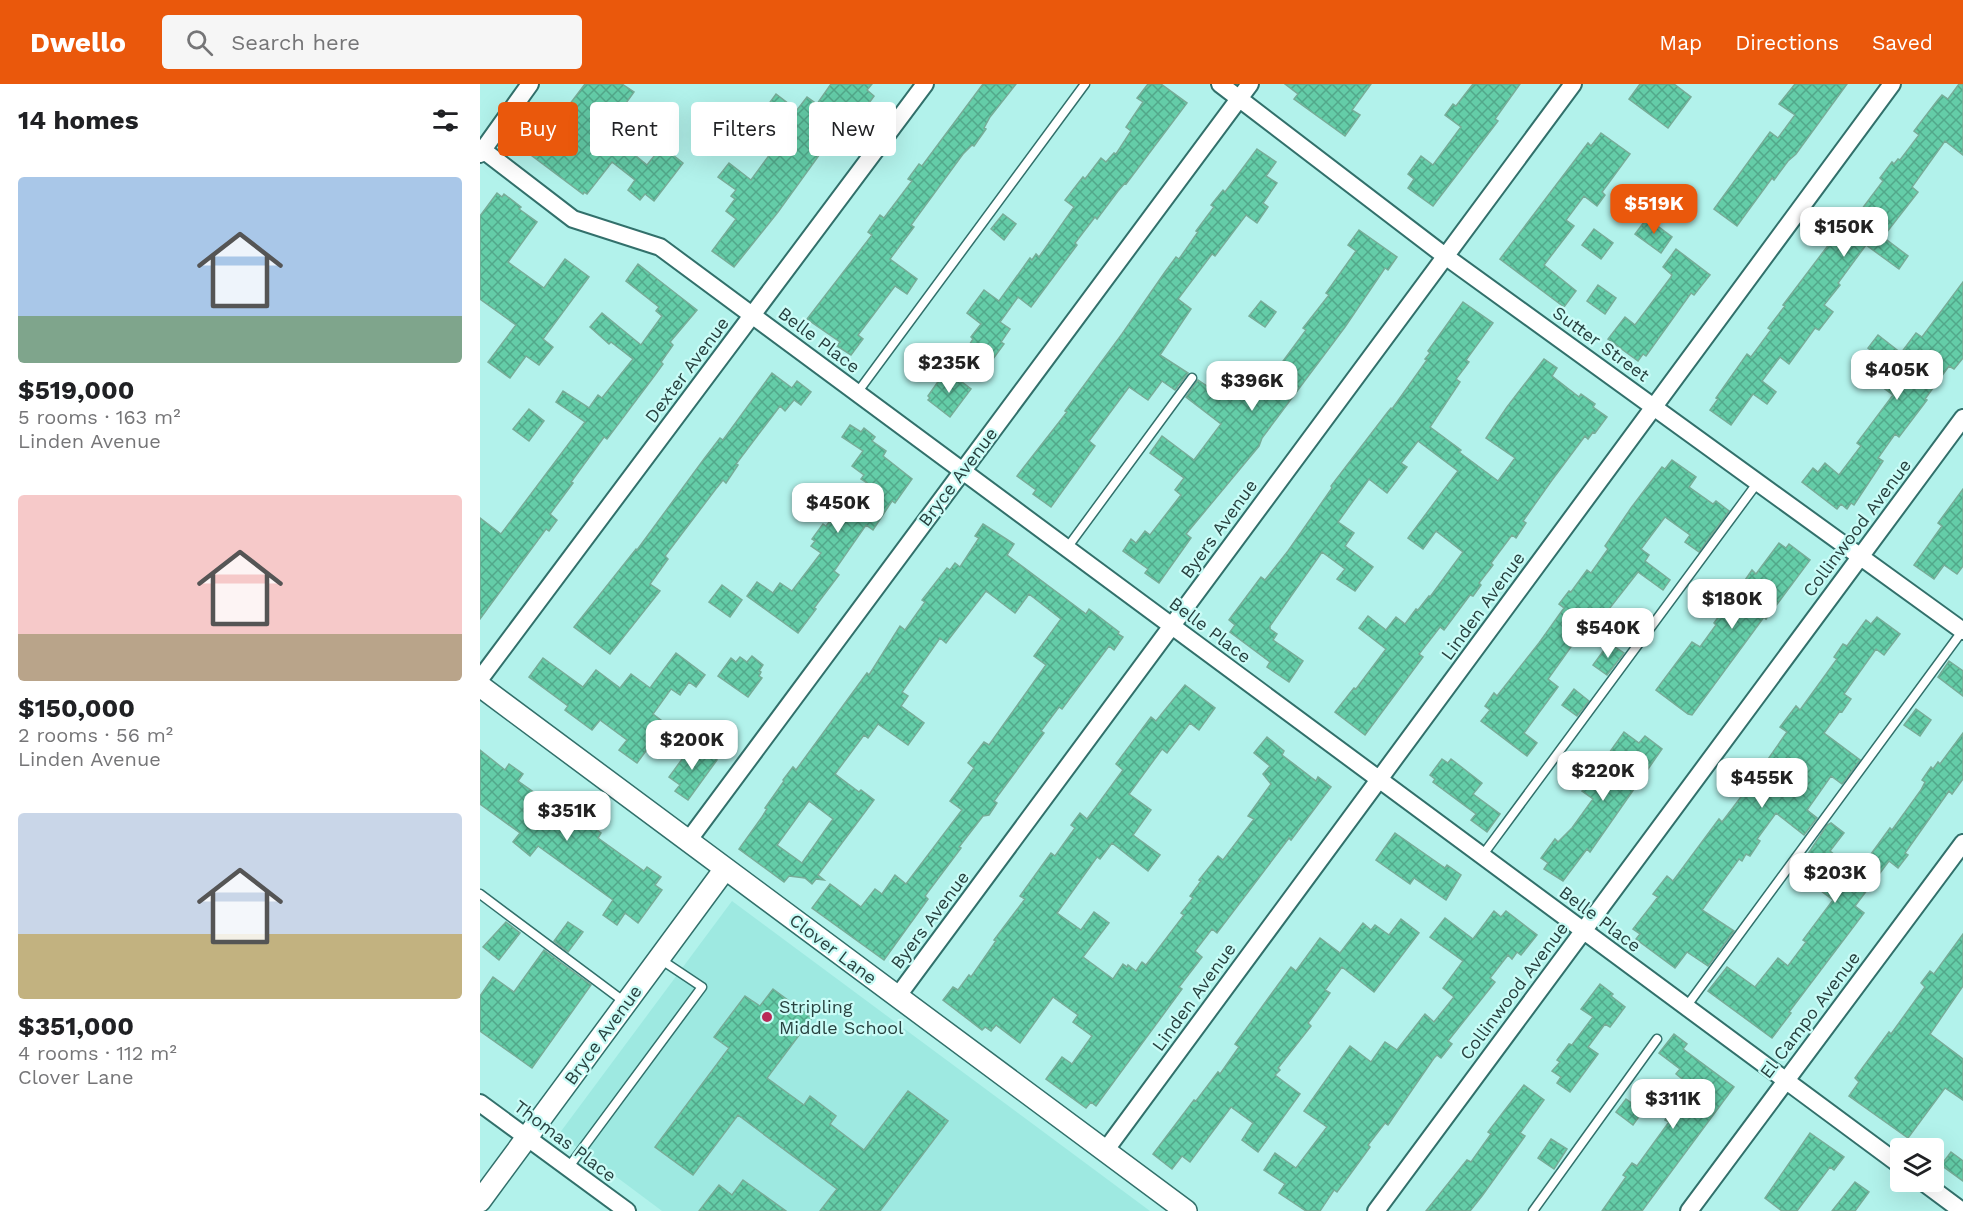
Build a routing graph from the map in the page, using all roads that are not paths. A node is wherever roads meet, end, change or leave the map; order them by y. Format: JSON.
{"nodes":[{"id":1,"x":530,"y":84,"type":"edge"},
{"id":2,"x":925,"y":84,"type":"edge"},
{"id":3,"x":1085,"y":84,"type":"edge"},
{"id":4,"x":1220,"y":84,"type":"edge"},
{"id":5,"x":1250,"y":84,"type":"edge"},
{"id":6,"x":1572,"y":84,"type":"edge"},
{"id":7,"x":1892,"y":84,"type":"edge"},
{"id":8,"x":1239,"y":98,"type":"junction"},
{"id":9,"x":481,"y":152,"type":"edge"},
{"id":10,"x":1445,"y":256,"type":"junction"},
{"id":11,"x":753,"y":315,"type":"junction"},
{"id":12,"x":1192,"y":378,"type":"dead end"},
{"id":13,"x":857,"y":393,"type":"junction"},
{"id":14,"x":1654,"y":407,"type":"junction"},
{"id":15,"x":1963,"y":418,"type":"edge"},
{"id":16,"x":963,"y":471,"type":"junction"},
{"id":17,"x":1758,"y":482,"type":"junction"},
{"id":18,"x":1067,"y":548,"type":"junction"},
{"id":19,"x":1860,"y":556,"type":"junction"},
{"id":20,"x":1172,"y":626,"type":"junction"},
{"id":21,"x":1963,"y":630,"type":"edge"},
{"id":22,"x":480,"y":679,"type":"edge"},
{"id":23,"x":480,"y":687,"type":"edge"},
{"id":24,"x":1379,"y":779,"type":"junction"},
{"id":25,"x":688,"y":841,"type":"junction"},
{"id":26,"x":1963,"y":843,"type":"edge"},
{"id":27,"x":1482,"y":856,"type":"junction"},
{"id":28,"x":725,"y":869,"type":"junction"},
{"id":29,"x":480,"y":894,"type":"edge"},
{"id":30,"x":1583,"y":930,"type":"junction"},
{"id":31,"x":659,"y":958,"type":"junction"},
{"id":32,"x":897,"y":997,"type":"junction"},
{"id":33,"x":626,"y":1003,"type":"junction"},
{"id":34,"x":1686,"y":1007,"type":"junction"},
{"id":35,"x":1657,"y":1039,"type":"dead end"},
{"id":36,"x":1785,"y":1080,"type":"junction"},
{"id":37,"x":480,"y":1102,"type":"edge"},
{"id":38,"x":527,"y":1137,"type":"junction"},
{"id":39,"x":1105,"y":1151,"type":"junction"},
{"id":40,"x":1890,"y":1158,"type":"edge"},
{"id":41,"x":568,"y":1168,"type":"junction"},
{"id":42,"x":1936,"y":1192,"type":"edge"},
{"id":43,"x":480,"y":1201,"type":"edge"},
{"id":44,"x":627,"y":1211,"type":"edge"},
{"id":45,"x":1186,"y":1211,"type":"edge"},
{"id":46,"x":1376,"y":1211,"type":"edge"},
{"id":47,"x":1533,"y":1211,"type":"edge"},
{"id":48,"x":1689,"y":1211,"type":"edge"},
{"id":49,"x":1962,"y":1211,"type":"edge"}],
"edges":[{"from":1,"to":9,"type":"street"},
{"from":2,"to":11,"type":"street","name":"Dexter Avenue"},
{"from":3,"to":13,"type":"lane"},
{"from":4,"to":8,"type":"street","name":"Sutter Street"},
{"from":5,"to":8,"type":"street","name":"Bryce Avenue"},
{"from":6,"to":10,"type":"street","name":"Byers Avenue"},
{"from":7,"to":14,"type":"street","name":"Linden Avenue"},
{"from":8,"to":10,"type":"street","name":"Sutter Street"},
{"from":8,"to":16,"type":"street","name":"Bryce Avenue"},
{"from":9,"to":11,"type":"street","name":"Belle Place"},
{"from":10,"to":14,"type":"street","name":"Sutter Street"},
{"from":10,"to":20,"type":"street","name":"Byers Avenue"},
{"from":11,"to":13,"type":"street","name":"Belle Place"},
{"from":11,"to":22,"type":"street","name":"Dexter Avenue"},
{"from":12,"to":18,"type":"lane"},
{"from":13,"to":16,"type":"street","name":"Belle Place"},
{"from":14,"to":17,"type":"street","name":"Sutter Street"},
{"from":14,"to":24,"type":"street","name":"Linden Avenue"},
{"from":15,"to":19,"type":"street","name":"Collinwood Avenue"},
{"from":16,"to":18,"type":"street","name":"Belle Place"},
{"from":16,"to":25,"type":"street","name":"Bryce Avenue"},
{"from":17,"to":19,"type":"street","name":"Sutter Street"},
{"from":17,"to":27,"type":"lane"},
{"from":18,"to":20,"type":"street","name":"Belle Place"},
{"from":19,"to":21,"type":"street","name":"Sutter Street"},
{"from":19,"to":30,"type":"street","name":"Collinwood Avenue"},
{"from":20,"to":24,"type":"street","name":"Belle Place"},
{"from":20,"to":32,"type":"street","name":"Byers Avenue"},
{"from":21,"to":34,"type":"lane"},
{"from":23,"to":25,"type":"street","name":"Clover Lane"},
{"from":24,"to":27,"type":"street","name":"Belle Place"},
{"from":24,"to":39,"type":"street","name":"Linden Avenue"},
{"from":25,"to":28,"type":"street","name":"Clover Lane"},
{"from":26,"to":36,"type":"street","name":"El Campo Avenue"},
{"from":27,"to":30,"type":"street","name":"Belle Place"},
{"from":28,"to":31,"type":"street","name":"Bryce Avenue"},
{"from":28,"to":32,"type":"street","name":"Clover Lane"},
{"from":29,"to":33,"type":"lane"},
{"from":30,"to":34,"type":"street","name":"Belle Place"},
{"from":30,"to":46,"type":"street","name":"Collinwood Avenue"},
{"from":31,"to":33,"type":"street","name":"Bryce Avenue"},
{"from":31,"to":41,"type":"lane"},
{"from":32,"to":39,"type":"street","name":"Clover Lane"},
{"from":33,"to":38,"type":"street","name":"Bryce Avenue"},
{"from":34,"to":36,"type":"street","name":"Belle Place"},
{"from":35,"to":47,"type":"lane"},
{"from":36,"to":40,"type":"street","name":"Belle Place"},
{"from":36,"to":48,"type":"street","name":"El Campo Avenue"},
{"from":37,"to":38,"type":"street","name":"Thomas Place"},
{"from":38,"to":41,"type":"street","name":"Thomas Place"},
{"from":38,"to":43,"type":"street","name":"Bryce Avenue"},
{"from":39,"to":45,"type":"street","name":"Clover Lane"},
{"from":41,"to":44,"type":"street","name":"Thomas Place"},
{"from":42,"to":49,"type":"street"}]}
